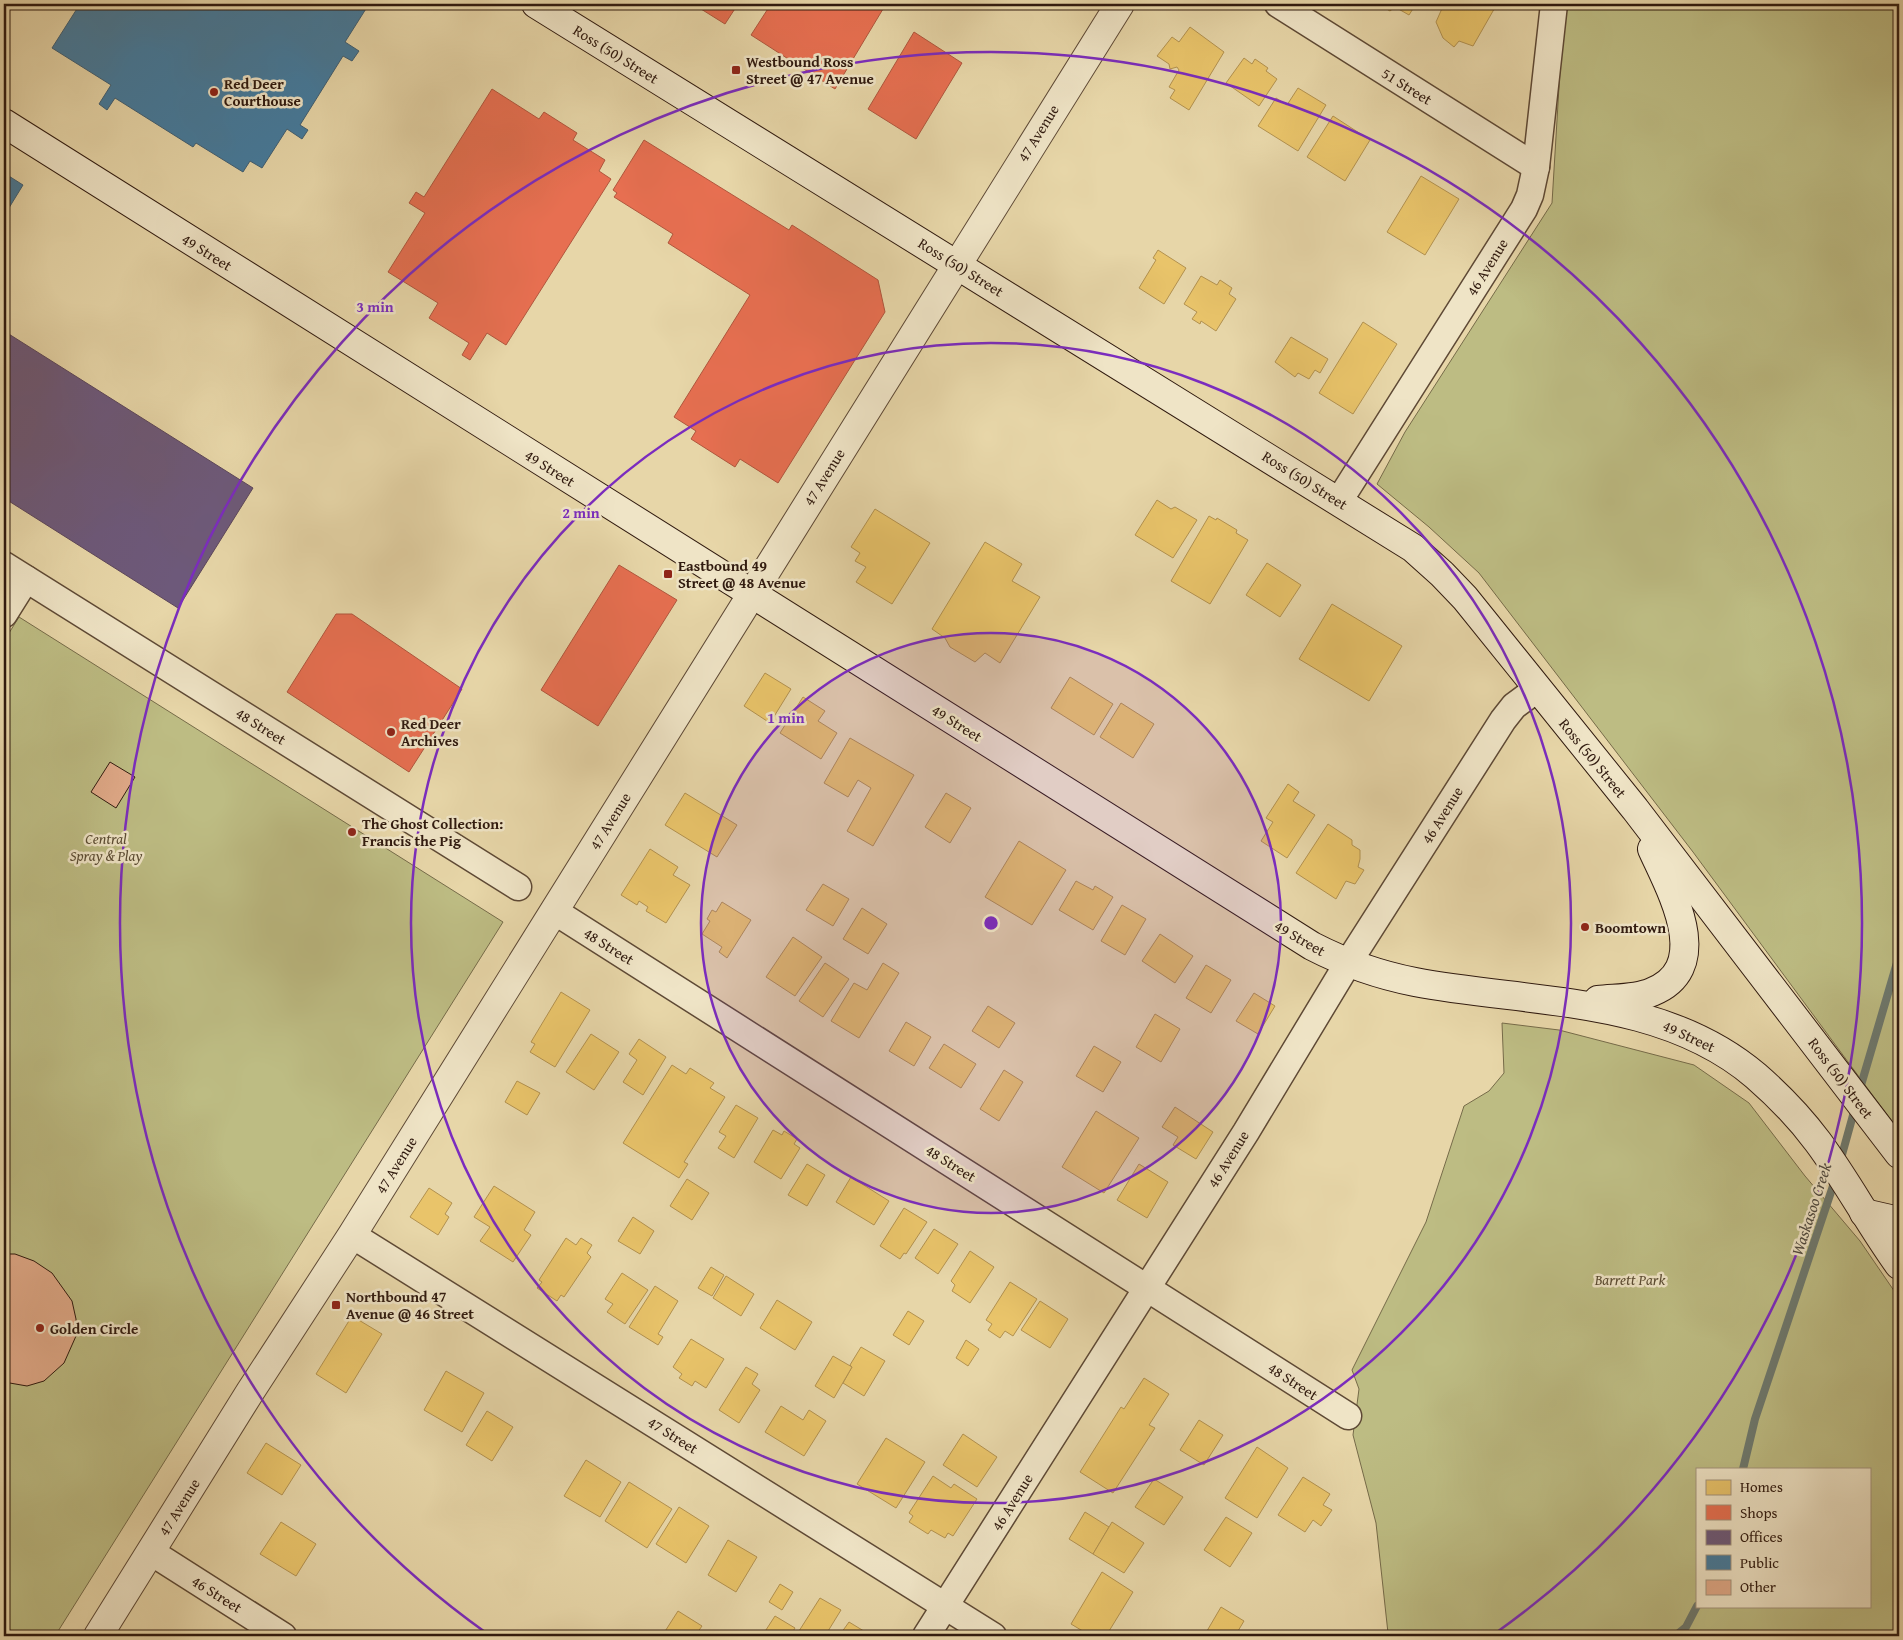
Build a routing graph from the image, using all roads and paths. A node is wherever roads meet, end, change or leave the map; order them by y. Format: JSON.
{"nodes":[{"id":1,"x":536,"y":4,"type":"edge"},
{"id":2,"x":1120,"y":4,"type":"edge"},
{"id":3,"x":1278,"y":4,"type":"edge"},
{"id":4,"x":1554,"y":4,"type":"edge"},
{"id":5,"x":4,"y":123,"type":"edge"},
{"id":6,"x":1536,"y":168,"type":"junction"},
{"id":7,"x":956,"y":264,"type":"junction"},
{"id":8,"x":1339,"y":501,"type":"junction"},
{"id":9,"x":4,"y":565,"type":"edge"},
{"id":10,"x":26,"y":579,"type":"junction"},
{"id":11,"x":751,"y":594,"type":"junction"},
{"id":12,"x":4,"y":614,"type":"edge"},
{"id":13,"x":1537,"y":689,"type":"junction"},
{"id":14,"x":1635,"y":809,"type":"junction"},
{"id":15,"x":518,"y":887,"type":"dead end"},
{"id":16,"x":554,"y":911,"type":"junction"},
{"id":17,"x":1348,"y":963,"type":"junction"},
{"id":18,"x":1569,"y":1003,"type":"junction"},
{"id":19,"x":1893,"y":1146,"type":"edge"},
{"id":20,"x":1864,"y":1213,"type":"junction"},
{"id":21,"x":1899,"y":1221,"type":"edge"},
{"id":22,"x":352,"y":1235,"type":"junction"},
{"id":23,"x":1899,"y":1265,"type":"edge"},
{"id":24,"x":1147,"y":1287,"type":"junction"},
{"id":25,"x":1348,"y":1416,"type":"dead end"},
{"id":26,"x":151,"y":1552,"type":"junction"},
{"id":27,"x":946,"y":1606,"type":"junction"},
{"id":28,"x":98,"y":1636,"type":"edge"},
{"id":29,"x":283,"y":1636,"type":"edge"},
{"id":30,"x":926,"y":1636,"type":"edge"},
{"id":31,"x":993,"y":1636,"type":"edge"}],
"edges":[{"from":1,"to":7,"type":"main road","name":"Ross (50) Street"},
{"from":2,"to":7,"type":"main road","name":"47 Avenue"},
{"from":3,"to":6,"type":"street","name":"51 Street"},
{"from":4,"to":6,"type":"street","name":"46 Avenue"},
{"from":5,"to":11,"type":"main road","name":"49 Street"},
{"from":6,"to":8,"type":"street","name":"46 Avenue"},
{"from":7,"to":8,"type":"main road","name":"Ross (50) Street"},
{"from":7,"to":11,"type":"main road","name":"47 Avenue"},
{"from":8,"to":13,"type":"main road","name":"Ross (50) Street"},
{"from":9,"to":10,"type":"street","name":"48 Street"},
{"from":10,"to":12,"type":"street"},
{"from":10,"to":15,"type":"street","name":"48 Street"},
{"from":11,"to":16,"type":"main road","name":"47 Avenue"},
{"from":11,"to":17,"type":"main road","name":"49 Street"},
{"from":13,"to":14,"type":"main road","name":"Ross (50) Street"},
{"from":13,"to":17,"type":"street","name":"46 Avenue"},
{"from":14,"to":18,"type":"main road"},
{"from":14,"to":19,"type":"main road","name":"Ross (50) Street"},
{"from":16,"to":22,"type":"main road","name":"47 Avenue"},
{"from":16,"to":24,"type":"street","name":"48 Street"},
{"from":17,"to":18,"type":"main road","name":"49 Street"},
{"from":17,"to":24,"type":"street","name":"46 Avenue"},
{"from":18,"to":20,"type":"main road","name":"49 Street"},
{"from":20,"to":21,"type":"main road"},
{"from":20,"to":23,"type":"main road","name":"49 Street"},
{"from":22,"to":26,"type":"main road","name":"47 Avenue"},
{"from":22,"to":27,"type":"street","name":"47 Street"},
{"from":24,"to":25,"type":"street","name":"48 Street"},
{"from":24,"to":27,"type":"street","name":"46 Avenue"},
{"from":26,"to":28,"type":"main road","name":"47 Avenue"},
{"from":26,"to":29,"type":"street","name":"46 Street"},
{"from":27,"to":30,"type":"street","name":"46 Avenue"},
{"from":27,"to":31,"type":"street","name":"47 Street"}]}
